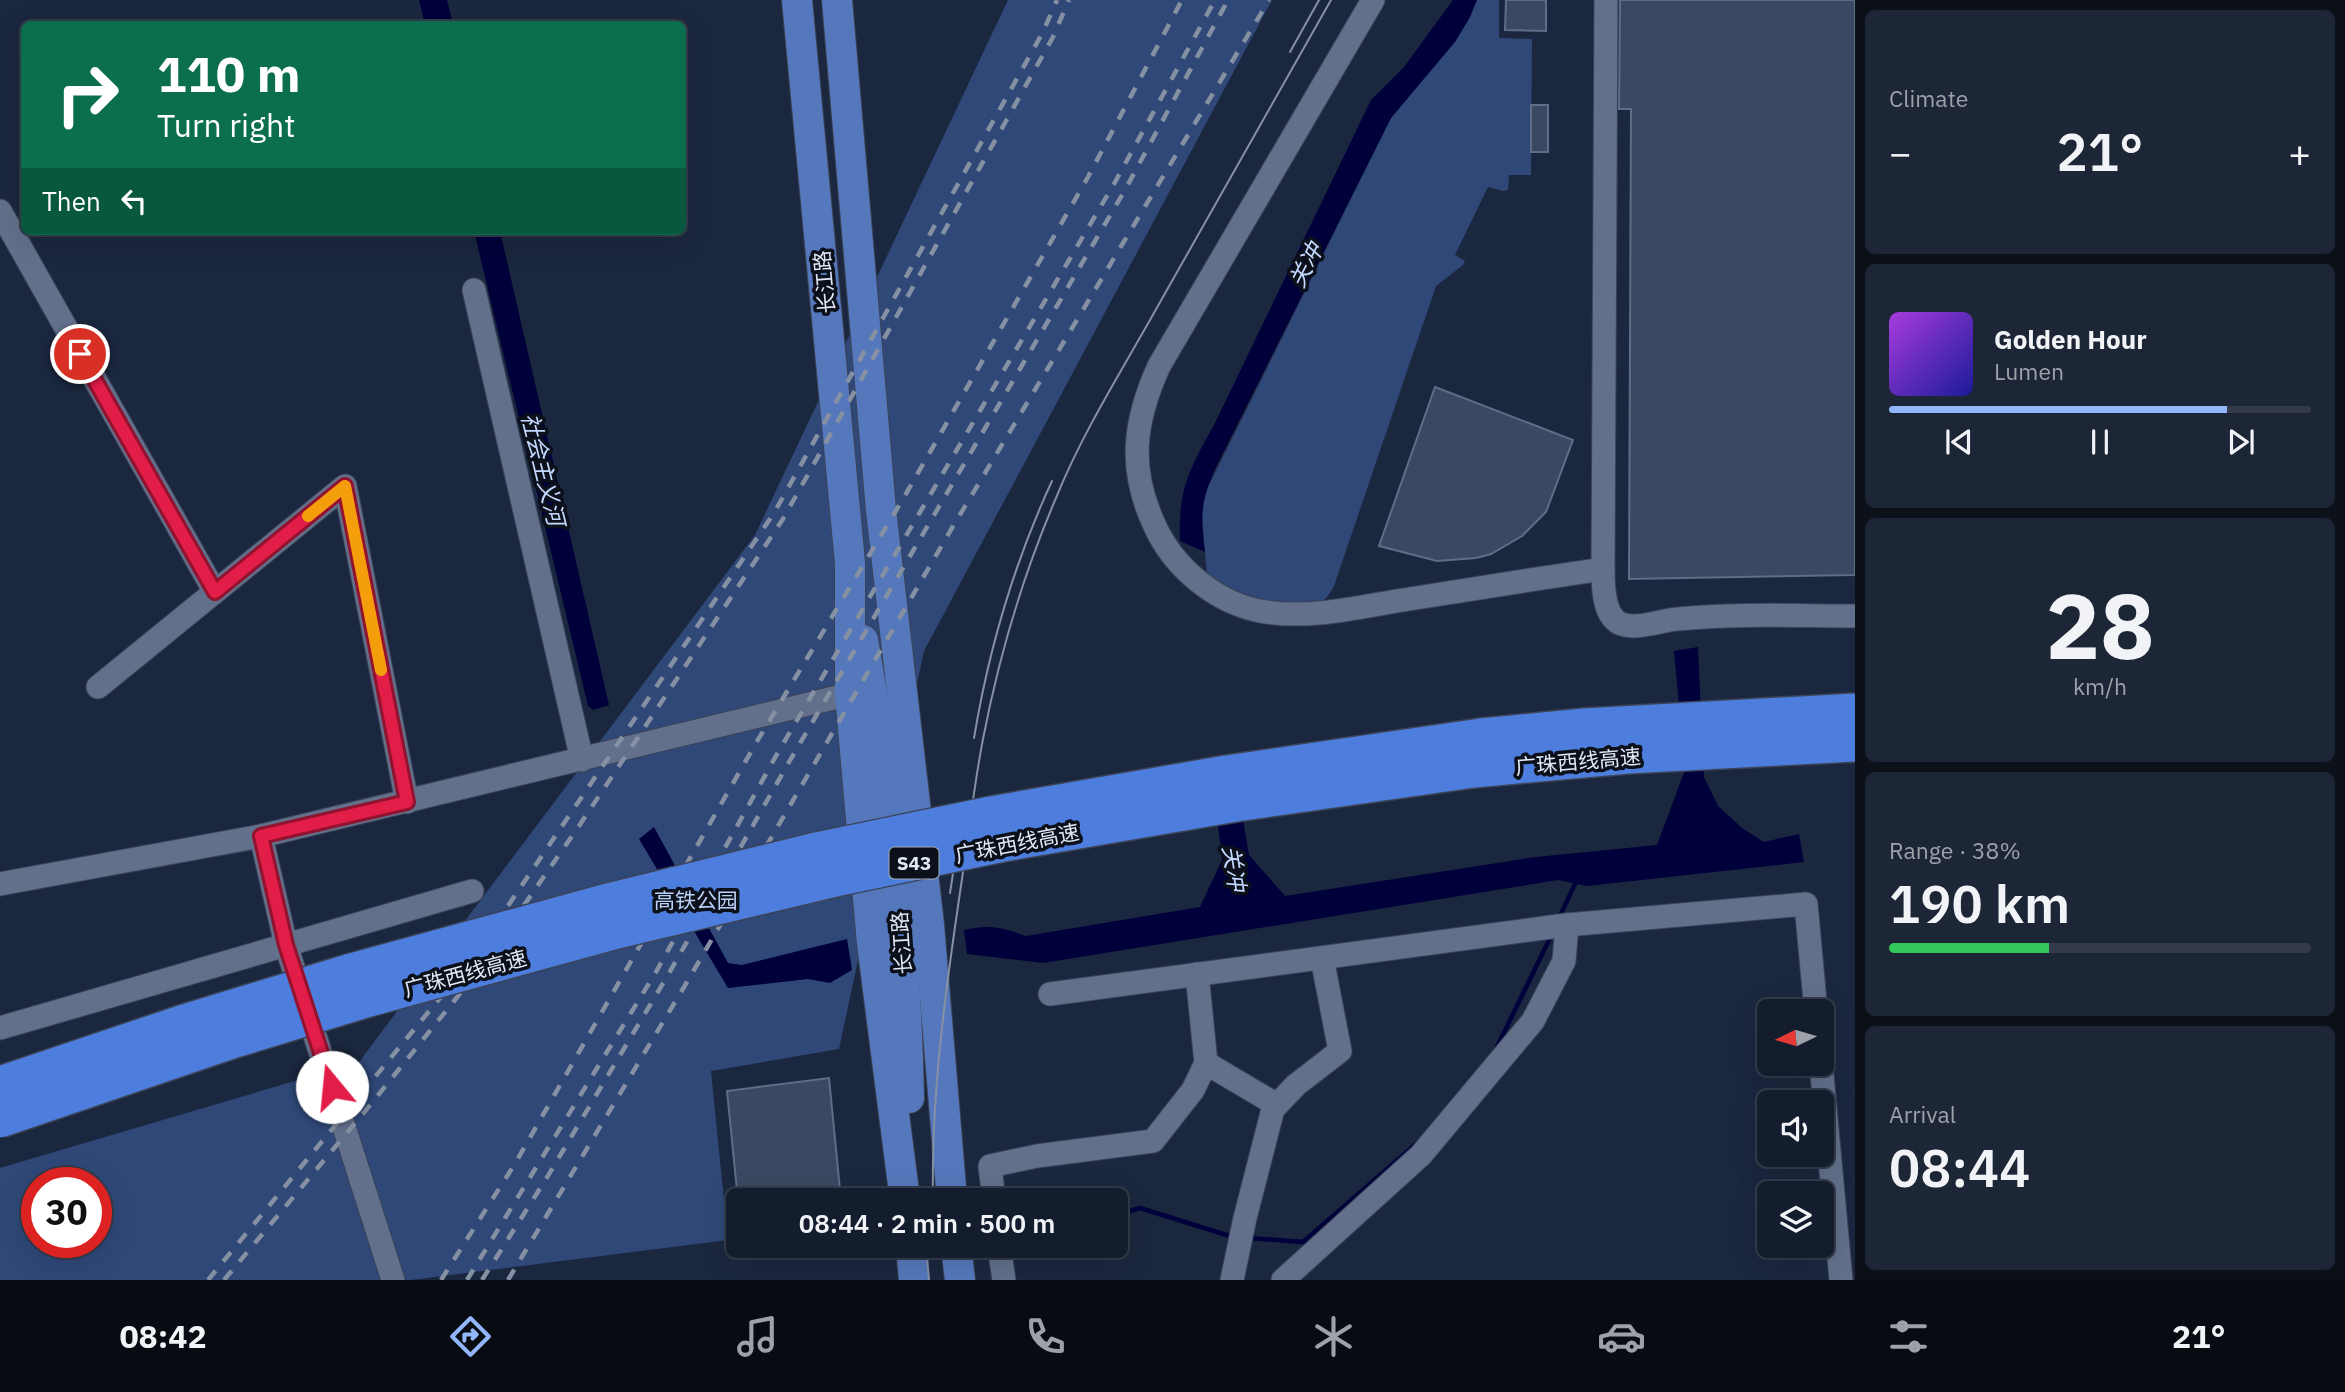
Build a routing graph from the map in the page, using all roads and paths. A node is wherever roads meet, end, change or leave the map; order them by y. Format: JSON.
{"nodes":[{"id":1,"x":797,"y":0,"type":"edge"},
{"id":2,"x":837,"y":0,"type":"edge"},
{"id":3,"x":1373,"y":0,"type":"edge"},
{"id":4,"x":1606,"y":0,"type":"edge"},
{"id":5,"x":0,"y":211,"type":"edge"},
{"id":6,"x":474,"y":290,"type":"dead end"},
{"id":7,"x":850,"y":564,"type":"junction"},
{"id":8,"x":1603,"y":569,"type":"junction"},
{"id":9,"x":215,"y":592,"type":"junction"},
{"id":10,"x":1855,"y":616,"type":"edge"},
{"id":11,"x":98,"y":687,"type":"dead end"},
{"id":12,"x":850,"y":694,"type":"junction"},
{"id":13,"x":1855,"y":711,"type":"edge"},
{"id":14,"x":1855,"y":744,"type":"edge"},
{"id":15,"x":582,"y":760,"type":"junction"},
{"id":16,"x":407,"y":802,"type":"junction"},
{"id":17,"x":261,"y":836,"type":"junction"},
{"id":18,"x":0,"y":884,"type":"edge"},
{"id":19,"x":472,"y":891,"type":"dead end"},
{"id":20,"x":1567,"y":925,"type":"junction"},
{"id":21,"x":286,"y":945,"type":"junction"},
{"id":22,"x":1322,"y":958,"type":"junction"},
{"id":23,"x":1197,"y":974,"type":"junction"},
{"id":24,"x":1050,"y":994,"type":"dead end"},
{"id":25,"x":1815,"y":999,"type":"edge"},
{"id":26,"x":0,"y":1028,"type":"edge"},
{"id":27,"x":1206,"y":1063,"type":"junction"},
{"id":28,"x":1822,"y":1076,"type":"edge"},
{"id":29,"x":0,"y":1084,"type":"edge"},
{"id":30,"x":1277,"y":1105,"type":"junction"},
{"id":31,"x":0,"y":1120,"type":"edge"},
{"id":32,"x":903,"y":1188,"type":"edge"},
{"id":33,"x":911,"y":1188,"type":"edge"},
{"id":34,"x":951,"y":1188,"type":"edge"},
{"id":35,"x":993,"y":1188,"type":"edge"},
{"id":36,"x":957,"y":1258,"type":"edge"},
{"id":37,"x":1001,"y":1258,"type":"edge"},
{"id":38,"x":1234,"y":1269,"type":"edge"},
{"id":39,"x":393,"y":1280,"type":"edge"},
{"id":40,"x":960,"y":1280,"type":"edge"},
{"id":41,"x":1004,"y":1280,"type":"edge"},
{"id":42,"x":1283,"y":1280,"type":"edge"},
{"id":43,"x":1841,"y":1280,"type":"edge"}],
"edges":[{"from":1,"to":7,"type":"main road","name":"长江路"},
{"from":2,"to":34,"type":"main road","name":"长江路"},
{"from":3,"to":8,"type":"street"},
{"from":4,"to":8,"type":"street"},
{"from":5,"to":9,"type":"street"},
{"from":6,"to":15,"type":"street"},
{"from":7,"to":12,"type":"main road","name":"长江路"},
{"from":7,"to":33,"type":"main road","name":"长江路"},
{"from":8,"to":10,"type":"street"},
{"from":9,"to":11,"type":"street"},
{"from":9,"to":16,"type":"street"},
{"from":12,"to":15,"type":"street"},
{"from":12,"to":32,"type":"main road","name":"长江路"},
{"from":13,"to":29,"type":"highway","name":"广珠西线高速","number":"S43","bridge":true},
{"from":14,"to":31,"type":"highway","name":"广珠西线高速","number":"S43","bridge":true},
{"from":15,"to":16,"type":"street"},
{"from":16,"to":17,"type":"street"},
{"from":17,"to":18,"type":"street"},
{"from":17,"to":21,"type":"street"},
{"from":19,"to":21,"type":"street"},
{"from":20,"to":22,"type":"street"},
{"from":20,"to":25,"type":"street"},
{"from":20,"to":42,"type":"street"},
{"from":21,"to":26,"type":"street"},
{"from":21,"to":39,"type":"street"},
{"from":22,"to":23,"type":"street"},
{"from":22,"to":30,"type":"street"},
{"from":23,"to":24,"type":"street"},
{"from":23,"to":27,"type":"street"},
{"from":27,"to":30,"type":"street"},
{"from":27,"to":35,"type":"street"},
{"from":28,"to":43,"type":"street"},
{"from":30,"to":38,"type":"street"},
{"from":36,"to":40,"type":"main road"},
{"from":37,"to":41,"type":"street"}]}
